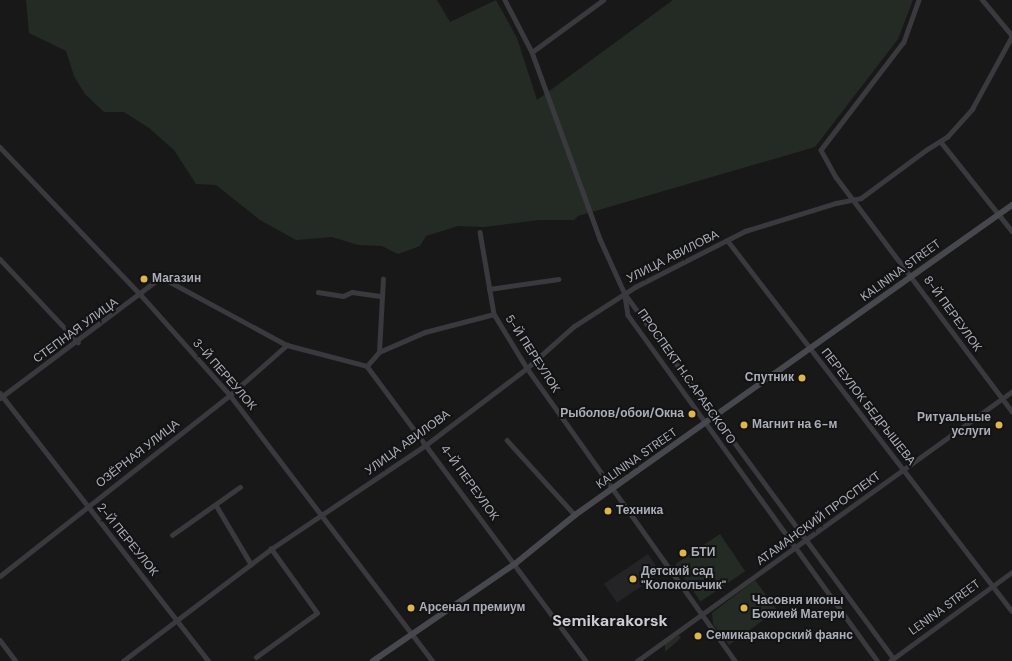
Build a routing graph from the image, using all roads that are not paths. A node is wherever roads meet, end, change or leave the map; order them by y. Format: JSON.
{"nodes":[{"id":1,"x":505,"y":0,"type":"edge"},
{"id":2,"x":603,"y":0,"type":"edge"},
{"id":3,"x":919,"y":0,"type":"edge"},
{"id":4,"x":982,"y":0,"type":"edge"},
{"id":5,"x":1011,"y":40,"type":"edge"},
{"id":6,"x":532,"y":52,"type":"junction"},
{"id":7,"x":941,"y":142,"type":"junction"},
{"id":8,"x":0,"y":147,"type":"edge"},
{"id":9,"x":854,"y":202,"type":"junction"},
{"id":10,"x":1012,"y":205,"type":"edge"},
{"id":11,"x":999,"y":214,"type":"junction"},
{"id":12,"x":1012,"y":231,"type":"edge"},
{"id":13,"x":480,"y":232,"type":"dead end"},
{"id":14,"x":728,"y":241,"type":"junction"},
{"id":15,"x":0,"y":259,"type":"edge"},
{"id":16,"x":912,"y":277,"type":"junction"},
{"id":17,"x":383,"y":279,"type":"dead end"},
{"id":18,"x":558,"y":279,"type":"dead end"},
{"id":19,"x":489,"y":288,"type":"junction"},
{"id":20,"x":318,"y":292,"type":"dead end"},
{"id":21,"x":624,"y":294,"type":"junction"},
{"id":22,"x":141,"y":295,"type":"junction"},
{"id":23,"x":382,"y":296,"type":"junction"},
{"id":24,"x":494,"y":314,"type":"junction"},
{"id":25,"x":78,"y":342,"type":"junction"},
{"id":26,"x":287,"y":345,"type":"junction"},
{"id":27,"x":810,"y":350,"type":"junction"},
{"id":28,"x":379,"y":352,"type":"junction"},
{"id":29,"x":367,"y":366,"type":"junction"},
{"id":30,"x":527,"y":368,"type":"junction"},
{"id":31,"x":1012,"y":392,"type":"edge"},
{"id":32,"x":230,"y":394,"type":"junction"},
{"id":33,"x":1,"y":396,"type":"edge"},
{"id":34,"x":1002,"y":399,"type":"junction"},
{"id":35,"x":1012,"y":411,"type":"edge"},
{"id":36,"x":716,"y":416,"type":"junction"},
{"id":37,"x":707,"y":423,"type":"junction"},
{"id":38,"x":507,"y":440,"type":"dead end"},
{"id":39,"x":427,"y":444,"type":"junction"},
{"id":40,"x":905,"y":470,"type":"junction"},
{"id":41,"x":240,"y":487,"type":"dead end"},
{"id":42,"x":612,"y":490,"type":"junction"},
{"id":43,"x":216,"y":505,"type":"junction"},
{"id":44,"x":88,"y":506,"type":"junction"},
{"id":45,"x":323,"y":516,"type":"junction"},
{"id":46,"x":574,"y":516,"type":"junction"},
{"id":47,"x":172,"y":535,"type":"dead end"},
{"id":48,"x":806,"y":540,"type":"junction"},
{"id":49,"x":796,"y":548,"type":"junction"},
{"id":50,"x":271,"y":549,"type":"junction"},
{"id":51,"x":516,"y":563,"type":"junction"},
{"id":52,"x":251,"y":564,"type":"junction"},
{"id":53,"x":1012,"y":572,"type":"edge"},
{"id":54,"x":0,"y":576,"type":"edge"},
{"id":55,"x":992,"y":586,"type":"junction"},
{"id":56,"x":1012,"y":611,"type":"edge"},
{"id":57,"x":702,"y":615,"type":"junction"},
{"id":58,"x":178,"y":619,"type":"junction"},
{"id":59,"x":411,"y":633,"type":"junction"},
{"id":60,"x":0,"y":640,"type":"edge"},
{"id":61,"x":256,"y":657,"type":"dead end"},
{"id":62,"x":892,"y":660,"type":"edge"},
{"id":63,"x":16,"y":661,"type":"edge"},
{"id":64,"x":123,"y":661,"type":"edge"},
{"id":65,"x":209,"y":661,"type":"edge"},
{"id":66,"x":373,"y":661,"type":"edge"},
{"id":67,"x":432,"y":661,"type":"edge"},
{"id":68,"x":586,"y":661,"type":"edge"},
{"id":69,"x":637,"y":661,"type":"edge"},
{"id":70,"x":735,"y":661,"type":"edge"},
{"id":71,"x":878,"y":661,"type":"edge"}],
"edges":[{"from":1,"to":6,"type":"street"},
{"from":2,"to":6,"type":"street"},
{"from":3,"to":9,"type":"street","name":"8-Й ПЕРЕУЛОК"},
{"from":4,"to":5,"type":"street"},
{"from":5,"to":7,"type":"street","name":"УЛИЦА АВИЛОВА"},
{"from":6,"to":21,"type":"street"},
{"from":7,"to":9,"type":"street","name":"УЛИЦА АВИЛОВА"},
{"from":7,"to":11,"type":"street"},
{"from":8,"to":22,"type":"street","name":"3-Й ПЕРЕУЛОК"},
{"from":9,"to":14,"type":"street","name":"УЛИЦА АВИЛОВА"},
{"from":9,"to":16,"type":"street","name":"8-Й ПЕРЕУЛОК"},
{"from":10,"to":11,"type":"main road","name":"KALININA STREET"},
{"from":11,"to":12,"type":"street"},
{"from":11,"to":16,"type":"main road","name":"KALININA STREET"},
{"from":13,"to":19,"type":"street","name":"5-Й ПЕРЕУЛОК"},
{"from":14,"to":21,"type":"street","name":"УЛИЦА АВИЛОВА"},
{"from":14,"to":27,"type":"street","name":"ПЕРЕУЛОК БЕДРЫШЕВА"},
{"from":15,"to":25,"type":"street"},
{"from":16,"to":27,"type":"main road","name":"KALININA STREET"},
{"from":16,"to":34,"type":"street","name":"8-Й ПЕРЕУЛОК"},
{"from":17,"to":23,"type":"street"},
{"from":18,"to":19,"type":"street"},
{"from":19,"to":24,"type":"street","name":"5-Й ПЕРЕУЛОК"},
{"from":20,"to":23,"type":"street"},
{"from":21,"to":30,"type":"street","name":"УЛИЦА АВИЛОВА"},
{"from":21,"to":36,"type":"street","name":"ПРОСПЕКТ Н.С.АРАБСКОГО"},
{"from":21,"to":37,"type":"street","name":"ПРОСПЕКТ Н.С.АРАБСКОГО"},
{"from":22,"to":25,"type":"street","name":"СТЕПНАЯ УЛИЦА"},
{"from":22,"to":26,"type":"street","name":"СТЕПНАЯ УЛИЦА"},
{"from":22,"to":32,"type":"street","name":"3-Й ПЕРЕУЛОК"},
{"from":23,"to":28,"type":"street"},
{"from":24,"to":28,"type":"street"},
{"from":24,"to":30,"type":"street","name":"5-Й ПЕРЕУЛОК"},
{"from":25,"to":33,"type":"street","name":"СТЕПНАЯ УЛИЦА"},
{"from":26,"to":29,"type":"street"},
{"from":26,"to":32,"type":"street","name":"ОЗЁРНАЯ УЛИЦА"},
{"from":27,"to":36,"type":"main road","name":"KALININA STREET"},
{"from":27,"to":40,"type":"street","name":"ПЕРЕУЛОК БЕДРЫШЕВА"},
{"from":28,"to":29,"type":"street"},
{"from":29,"to":39,"type":"street","name":"4-Й ПЕРЕУЛОК"},
{"from":30,"to":39,"type":"street","name":"УЛИЦА АВИЛОВА"},
{"from":30,"to":42,"type":"street","name":"5-Й ПЕРЕУЛОК"},
{"from":31,"to":34,"type":"street","name":"АТАМАНСКИЙ ПРОСПЕКТ"},
{"from":32,"to":44,"type":"street","name":"ОЗЁРНАЯ УЛИЦА"},
{"from":32,"to":45,"type":"street","name":"3-Й ПЕРЕУЛОК"},
{"from":33,"to":44,"type":"street","name":"2-Й ПЕРЕУЛОК"},
{"from":34,"to":35,"type":"street","name":"8-Й ПЕРЕУЛОК"},
{"from":34,"to":40,"type":"street","name":"АТАМАНСКИЙ ПРОСПЕКТ"},
{"from":36,"to":37,"type":"main road","name":"KALININA STREET"},
{"from":36,"to":48,"type":"street","name":"ПРОСПЕКТ Н.С.АРАБСКОГО"},
{"from":37,"to":42,"type":"main road","name":"KALININA STREET"},
{"from":37,"to":49,"type":"street","name":"ПРОСПЕКТ Н.С.АРАБСКОГО"},
{"from":38,"to":46,"type":"street"},
{"from":39,"to":45,"type":"street","name":"УЛИЦА АВИЛОВА"},
{"from":39,"to":51,"type":"street","name":"4-Й ПЕРЕУЛОК"},
{"from":40,"to":48,"type":"street","name":"АТАМАНСКИЙ ПРОСПЕКТ"},
{"from":40,"to":55,"type":"street","name":"ПЕРЕУЛОК БЕДРЫШЕВА"},
{"from":41,"to":43,"type":"street"},
{"from":42,"to":46,"type":"main road","name":"KALININA STREET"},
{"from":42,"to":57,"type":"street","name":"5-Й ПЕРЕУЛОК"},
{"from":43,"to":47,"type":"street"},
{"from":43,"to":52,"type":"street"},
{"from":44,"to":54,"type":"street","name":"ОЗЁРНАЯ УЛИЦА"},
{"from":44,"to":58,"type":"street","name":"2-Й ПЕРЕУЛОК"},
{"from":45,"to":50,"type":"street","name":"УЛИЦА АВИЛОВА"},
{"from":45,"to":59,"type":"street","name":"3-Й ПЕРЕУЛОК"},
{"from":46,"to":51,"type":"main road","name":"KALININA STREET"},
{"from":48,"to":49,"type":"street","name":"АТАМАНСКИЙ ПРОСПЕКТ"},
{"from":48,"to":62,"type":"street","name":"ПРОСПЕКТ Н.С.АРАБСКОГО"},
{"from":49,"to":57,"type":"street","name":"АТАМАНСКИЙ ПРОСПЕКТ"},
{"from":49,"to":71,"type":"street","name":"ПРОСПЕКТ Н.С.АРАБСКОГО"},
{"from":50,"to":52,"type":"street","name":"УЛИЦА АВИЛОВА"},
{"from":50,"to":61,"type":"street"},
{"from":51,"to":59,"type":"main road","name":"KALININA STREET"},
{"from":51,"to":68,"type":"street","name":"4-Й ПЕРЕУЛОК"},
{"from":52,"to":58,"type":"street","name":"УЛИЦА АВИЛОВА"},
{"from":53,"to":55,"type":"street","name":"LENINA STREET"},
{"from":55,"to":56,"type":"street","name":"ПЕРЕУЛОК БЕДРЫШЕВА"},
{"from":55,"to":62,"type":"street","name":"LENINA STREET"},
{"from":57,"to":69,"type":"street","name":"АТАМАНСКИЙ ПРОСПЕКТ"},
{"from":57,"to":70,"type":"street","name":"5-Й ПЕРЕУЛОК"},
{"from":58,"to":64,"type":"street","name":"УЛИЦА АВИЛОВА"},
{"from":58,"to":65,"type":"street","name":"2-Й ПЕРЕУЛОК"},
{"from":59,"to":66,"type":"main road","name":"KALININA STREET"},
{"from":59,"to":67,"type":"street","name":"3-Й ПЕРЕУЛОК"},
{"from":60,"to":63,"type":"street"}]}
